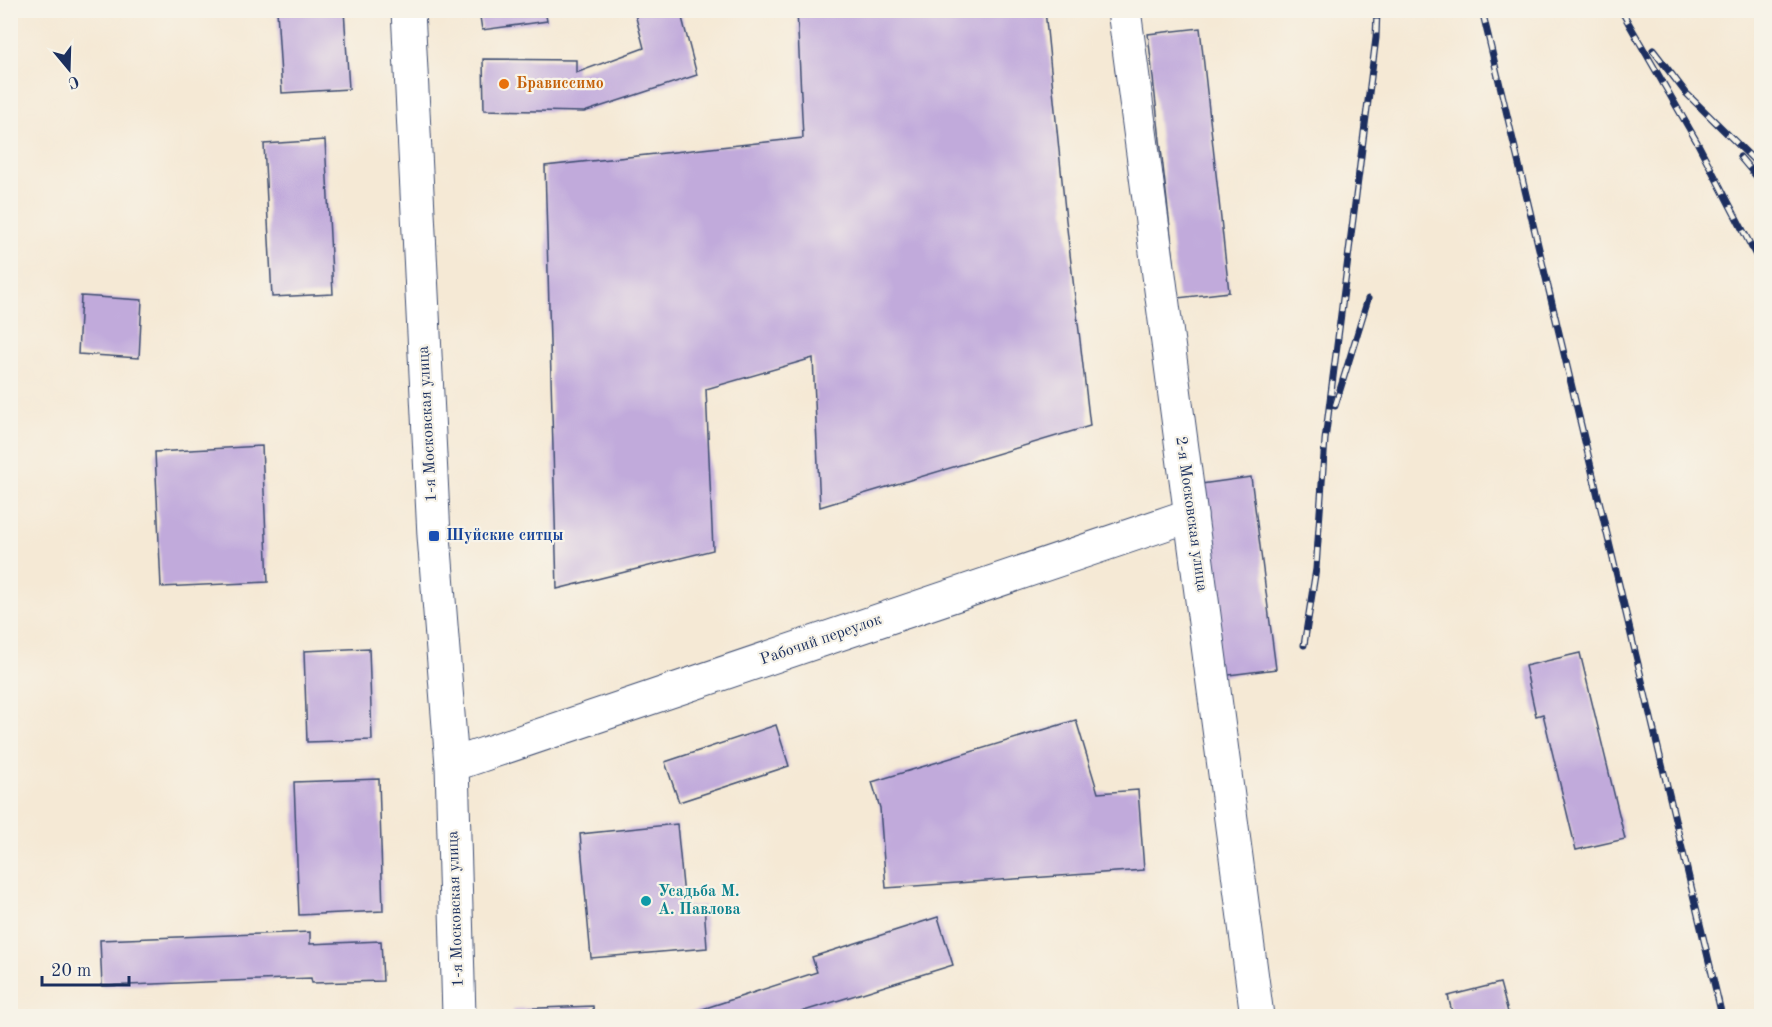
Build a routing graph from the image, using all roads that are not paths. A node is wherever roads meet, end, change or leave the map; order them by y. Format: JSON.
{"nodes":[{"id":1,"x":408,"y":10,"type":"edge"},
{"id":2,"x":1124,"y":10,"type":"edge"},
{"id":3,"x":1191,"y":515,"type":"junction"},
{"id":4,"x":452,"y":765,"type":"junction"},
{"id":5,"x":459,"y":1017,"type":"edge"},
{"id":6,"x":1257,"y":1017,"type":"edge"}],
"edges":[{"from":1,"to":4,"type":"street","name":"1-я Московская улица"},
{"from":2,"to":3,"type":"street","name":"2-я Московская улица"},
{"from":3,"to":4,"type":"street","name":"Рабочий переулок"},
{"from":3,"to":6,"type":"street","name":"2-я Московская улица"},
{"from":4,"to":5,"type":"street","name":"1-я Московская улица"}]}
